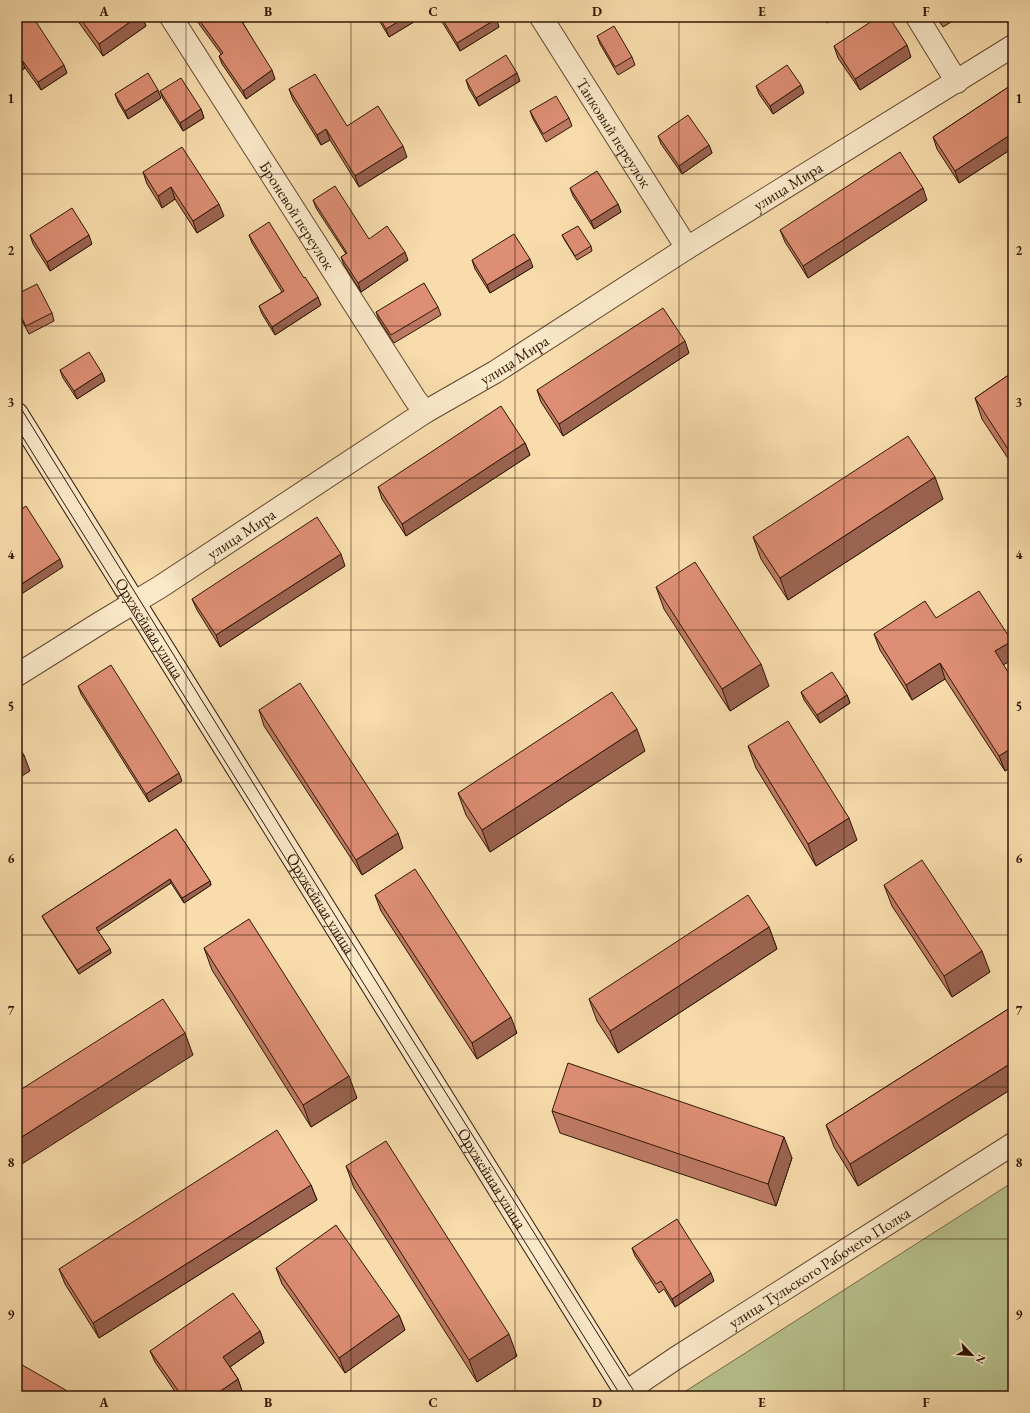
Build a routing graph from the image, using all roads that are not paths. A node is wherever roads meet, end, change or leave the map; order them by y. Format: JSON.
{"nodes":[{"id":1,"x":171,"y":17,"type":"edge"},
{"id":2,"x":541,"y":17,"type":"edge"},
{"id":3,"x":917,"y":17,"type":"edge"},
{"id":4,"x":1013,"y":46,"type":"edge"},
{"id":5,"x":957,"y":82,"type":"junction"},
{"id":6,"x":687,"y":248,"type":"junction"},
{"id":7,"x":425,"y":412,"type":"junction"},
{"id":8,"x":17,"y":414,"type":"edge"},
{"id":9,"x":134,"y":603,"type":"junction"},
{"id":10,"x":17,"y":675,"type":"edge"},
{"id":11,"x":1013,"y":1144,"type":"edge"},
{"id":12,"x":627,"y":1394,"type":"edge"}],
"edges":[{"from":1,"to":7,"type":"street","name":"Броневой переулок"},
{"from":2,"to":6,"type":"street","name":"Танковый переулок"},
{"from":3,"to":5,"type":"street"},
{"from":4,"to":5,"type":"street","name":"улица Мира"},
{"from":5,"to":6,"type":"street","name":"улица Мира"},
{"from":6,"to":7,"type":"street","name":"улица Мира"},
{"from":7,"to":9,"type":"street","name":"улица Мира"},
{"from":8,"to":9,"type":"street","name":"Оружейная улица"},
{"from":9,"to":10,"type":"street","name":"улица Мира"},
{"from":9,"to":12,"type":"street","name":"Оружейная улица"},
{"from":11,"to":12,"type":"street","name":"улица Тульского Рабочего Полка"}]}
